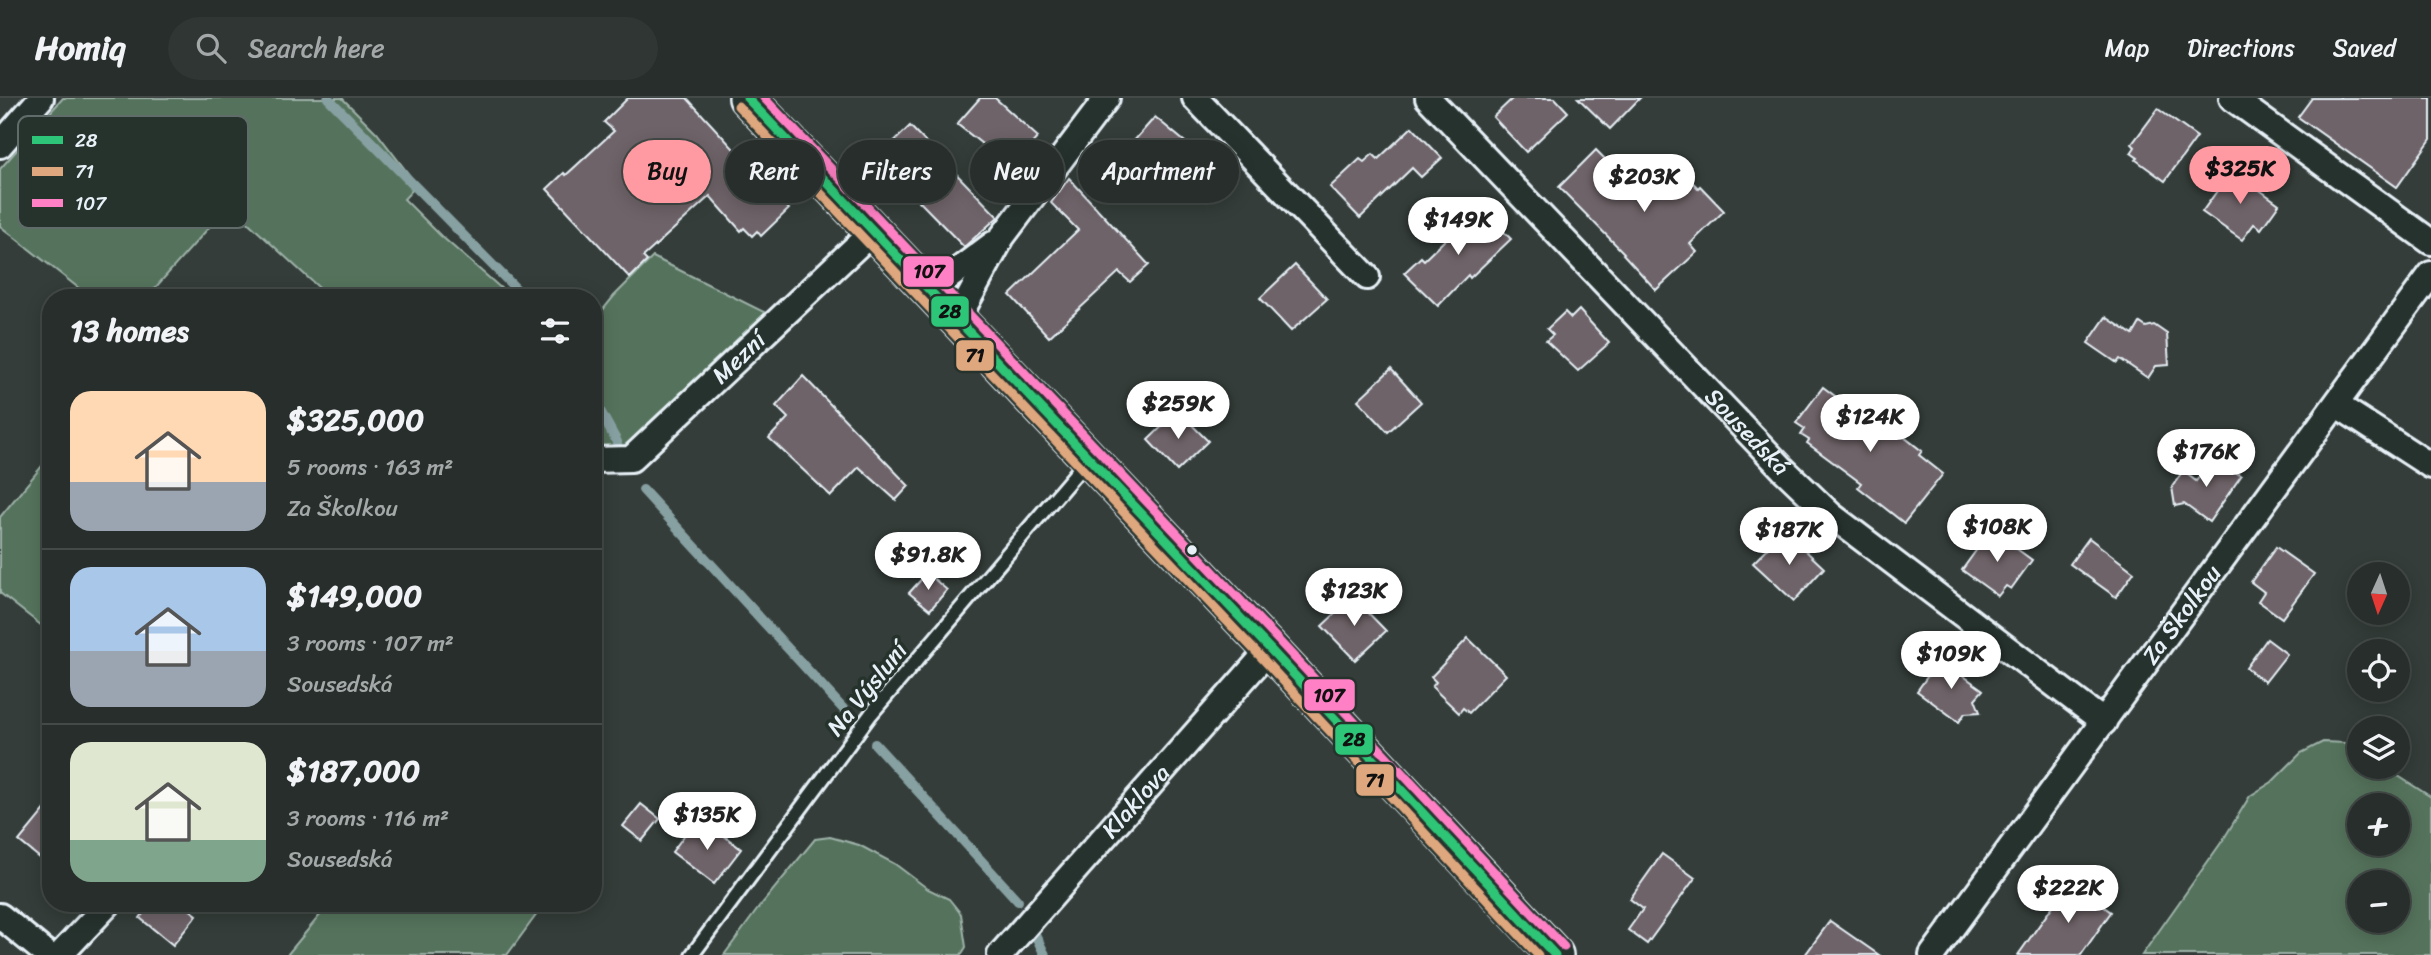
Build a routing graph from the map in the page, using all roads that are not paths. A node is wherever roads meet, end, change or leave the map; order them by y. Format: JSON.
{"nodes":[{"id":1,"x":41,"y":98,"type":"edge"},
{"id":2,"x":747,"y":98,"type":"edge"},
{"id":3,"x":1107,"y":98,"type":"edge"},
{"id":4,"x":1195,"y":98,"type":"edge"},
{"id":5,"x":1428,"y":98,"type":"edge"},
{"id":6,"x":2232,"y":98,"type":"edge"},
{"id":7,"x":25,"y":116,"type":"edge"},
{"id":8,"x":18,"y":124,"type":"edge"},
{"id":9,"x":0,"y":145,"type":"edge"},
{"id":10,"x":873,"y":231,"type":"junction"},
{"id":11,"x":1002,"y":237,"type":"junction"},
{"id":12,"x":2431,"y":242,"type":"edge"},
{"id":13,"x":2431,"y":274,"type":"edge"},
{"id":14,"x":1367,"y":277,"type":"dead end"},
{"id":15,"x":929,"y":292,"type":"junction"},
{"id":16,"x":957,"y":320,"type":"junction"},
{"id":17,"x":2337,"y":405,"type":"junction"},
{"id":18,"x":1088,"y":459,"type":"junction"},
{"id":19,"x":602,"y":460,"type":"edge"},
{"id":20,"x":2431,"y":466,"type":"edge"},
{"id":21,"x":1270,"y":649,"type":"junction"},
{"id":22,"x":2104,"y":722,"type":"junction"},
{"id":23,"x":101,"y":912,"type":"edge"},
{"id":24,"x":0,"y":916,"type":"edge"},
{"id":25,"x":48,"y":955,"type":"edge"},
{"id":26,"x":60,"y":955,"type":"edge"},
{"id":27,"x":692,"y":955,"type":"edge"},
{"id":28,"x":1000,"y":955,"type":"edge"},
{"id":29,"x":1555,"y":955,"type":"edge"},
{"id":30,"x":1932,"y":955,"type":"edge"}],
"edges":[{"from":1,"to":7,"type":"street"},
{"from":2,"to":10,"type":"main road"},
{"from":3,"to":11,"type":"street"},
{"from":4,"to":14,"type":"street"},
{"from":5,"to":22,"type":"street","name":"Sousedská"},
{"from":6,"to":12,"type":"street"},
{"from":8,"to":9,"type":"street"},
{"from":10,"to":15,"type":"main road"},
{"from":10,"to":19,"type":"street","name":"Mezní"},
{"from":11,"to":15,"type":"street"},
{"from":11,"to":16,"type":"street"},
{"from":13,"to":17,"type":"street","name":"Za Školkou"},
{"from":15,"to":16,"type":"main road"},
{"from":16,"to":18,"type":"main road"},
{"from":17,"to":20,"type":"street"},
{"from":17,"to":22,"type":"street","name":"Za Školkou"},
{"from":18,"to":21,"type":"main road"},
{"from":18,"to":27,"type":"lane","name":"Na Výsluní"},
{"from":21,"to":28,"type":"street","name":"Klaklova"},
{"from":21,"to":29,"type":"main road"},
{"from":22,"to":30,"type":"street","name":"Za Školkou"},
{"from":23,"to":26,"type":"street"},
{"from":24,"to":25,"type":"street"}]}
